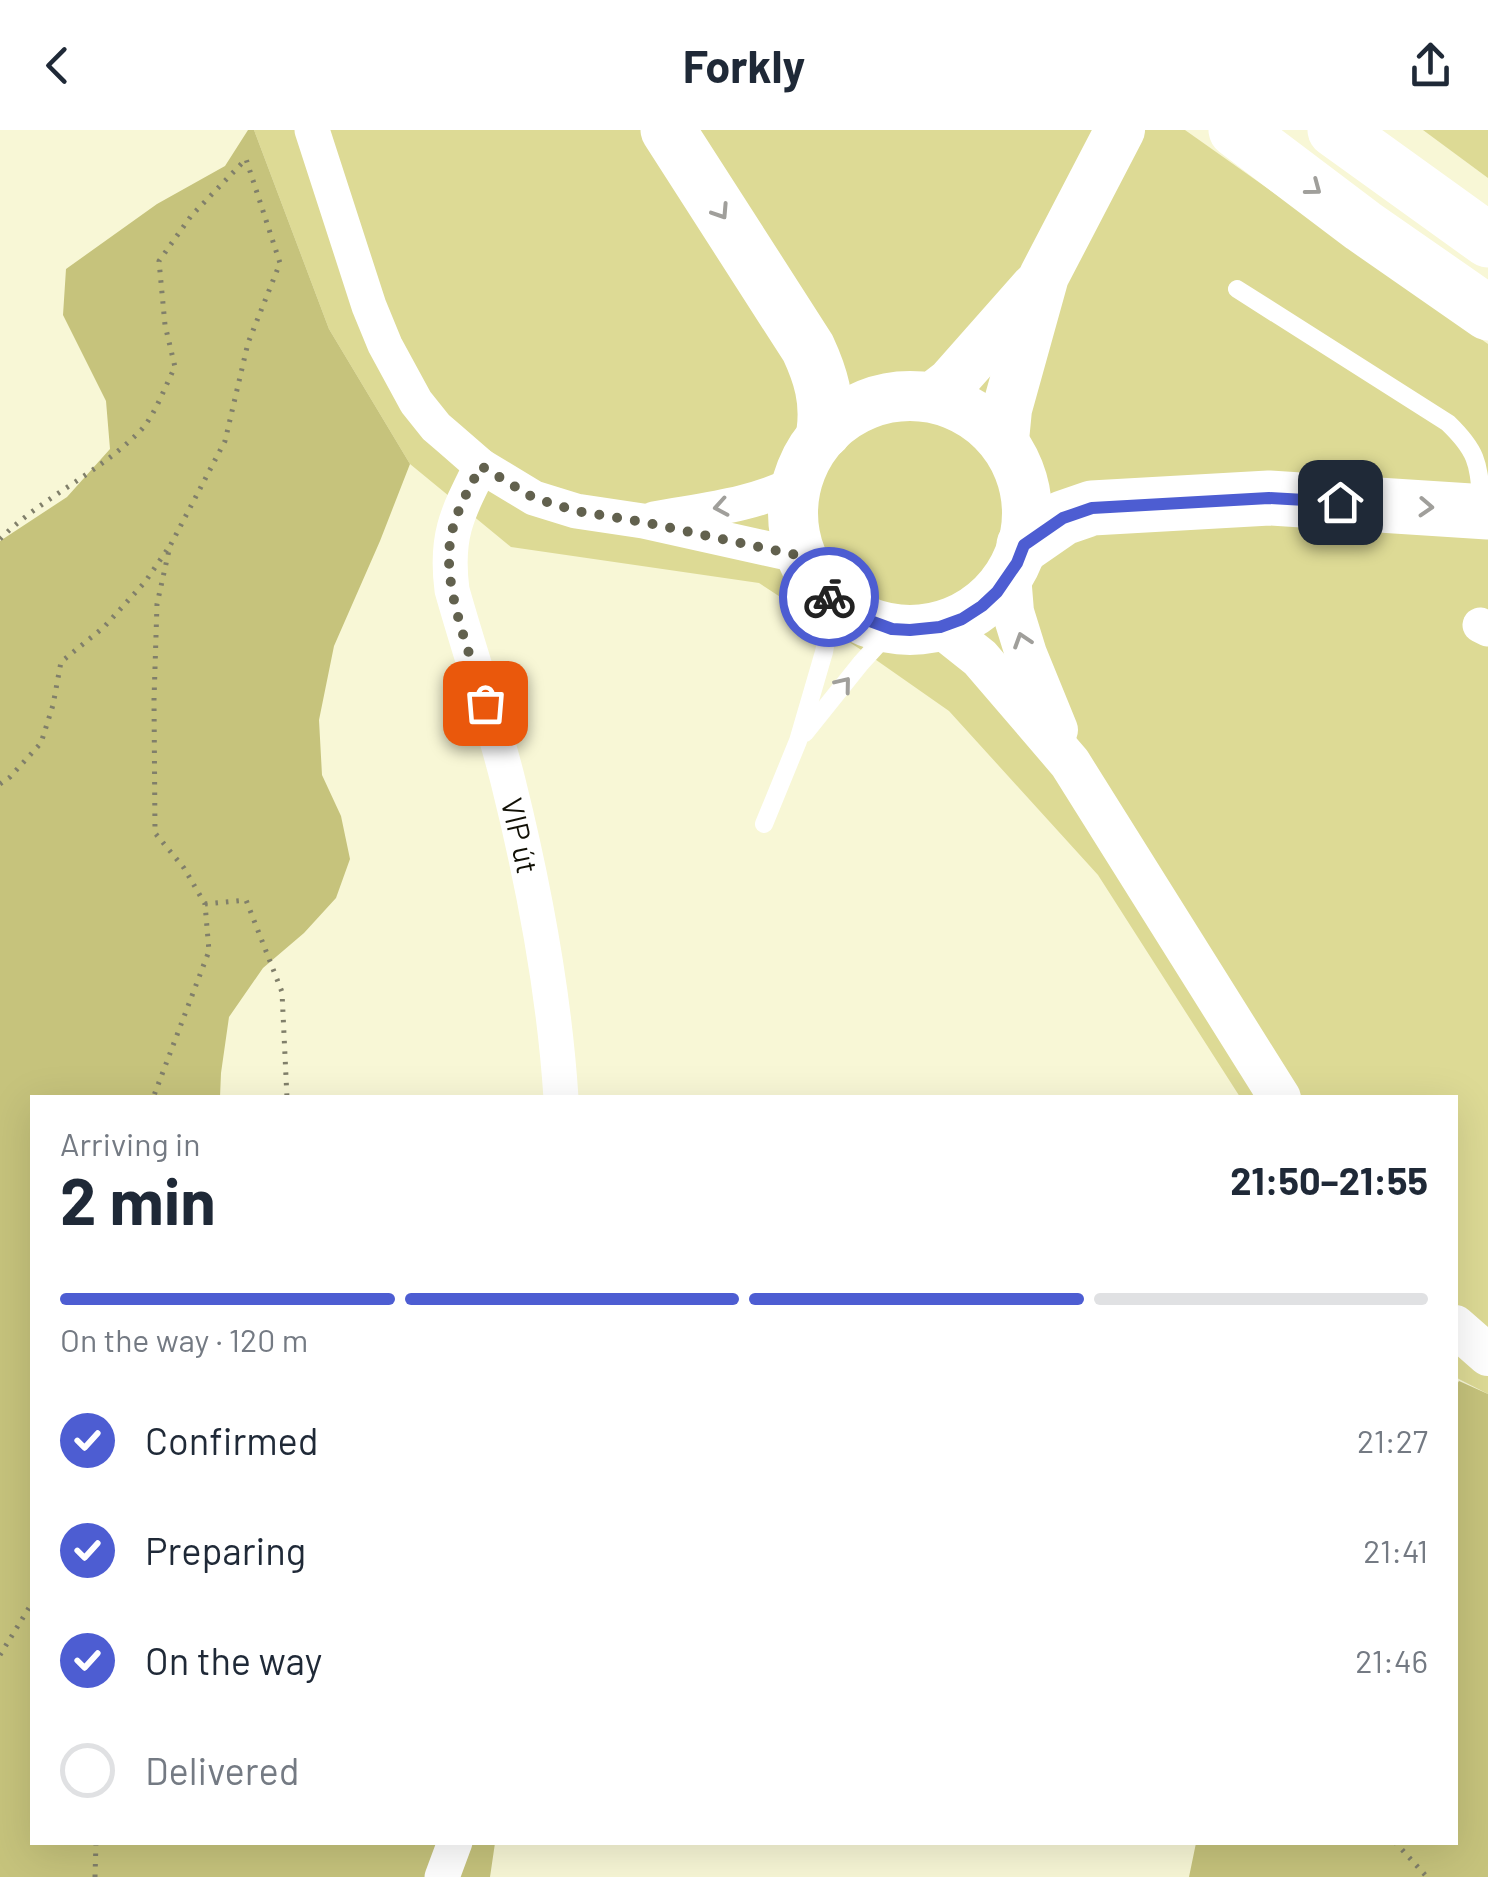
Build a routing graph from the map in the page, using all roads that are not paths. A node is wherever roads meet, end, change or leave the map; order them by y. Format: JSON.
{"nodes":[{"id":1,"x":312,"y":130,"type":"edge"},
{"id":2,"x":668,"y":130,"type":"edge"},
{"id":3,"x":1120,"y":130,"type":"edge"},
{"id":4,"x":1236,"y":130,"type":"edge"},
{"id":5,"x":1335,"y":130,"type":"edge"},
{"id":6,"x":1488,"y":240,"type":"edge"},
{"id":7,"x":1044,"y":276,"type":"junction"},
{"id":8,"x":1238,"y":289,"type":"dead end"},
{"id":9,"x":1488,"y":314,"type":"edge"},
{"id":10,"x":933,"y":397,"type":"junction"},
{"id":11,"x":824,"y":432,"type":"junction"},
{"id":12,"x":1004,"y":440,"type":"junction"},
{"id":13,"x":481,"y":466,"type":"junction"},
{"id":14,"x":796,"y":483,"type":"junction"},
{"id":15,"x":1485,"y":512,"type":"edge"},
{"id":16,"x":643,"y":522,"type":"junction"},
{"id":17,"x":801,"y":556,"type":"junction"},
{"id":18,"x":1017,"y":560,"type":"junction"},
{"id":19,"x":833,"y":602,"type":"junction"},
{"id":20,"x":916,"y":628,"type":"junction"},
{"id":21,"x":798,"y":741,"type":"junction"},
{"id":22,"x":1070,"y":763,"type":"junction"},
{"id":23,"x":764,"y":824,"type":"dead end"},
{"id":24,"x":562,"y":1095,"type":"edge"},
{"id":25,"x":1278,"y":1095,"type":"edge"},
{"id":26,"x":1458,"y":1329,"type":"edge"},
{"id":27,"x":1488,"y":1355,"type":"edge"},
{"id":28,"x":454,"y":1845,"type":"edge"},
{"id":29,"x":442,"y":1877,"type":"edge"}],
"edges":[{"from":1,"to":13,"type":"street"},
{"from":2,"to":11,"type":"highway","one_way":true},
{"from":3,"to":7,"type":"main road"},
{"from":4,"to":9,"type":"highway","one_way":true},
{"from":5,"to":6,"type":"highway"},
{"from":7,"to":10,"type":"main road"},
{"from":7,"to":12,"type":"main road"},
{"from":8,"to":15,"type":"lane"},
{"from":10,"to":11,"type":"main road"},
{"from":10,"to":12,"type":"main road"},
{"from":11,"to":14,"type":"main road"},
{"from":12,"to":18,"type":"main road"},
{"from":13,"to":16,"type":"street"},
{"from":13,"to":24,"type":"street","name":"VIP út"},
{"from":14,"to":16,"type":"street","one_way":true},
{"from":14,"to":17,"type":"main road"},
{"from":18,"to":15,"type":"highway","one_way":true},
{"from":16,"to":17,"type":"street"},
{"from":17,"to":19,"type":"main road"},
{"from":18,"to":20,"type":"main road"},
{"from":22,"to":18,"type":"street","one_way":true},
{"from":19,"to":20,"type":"main road"},
{"from":19,"to":21,"type":"lane"},
{"from":21,"to":20,"type":"lane","one_way":true},
{"from":20,"to":22,"type":"street"},
{"from":21,"to":23,"type":"lane"},
{"from":22,"to":25,"type":"street"},
{"from":26,"to":27,"type":"street"},
{"from":28,"to":29,"type":"street"}]}
